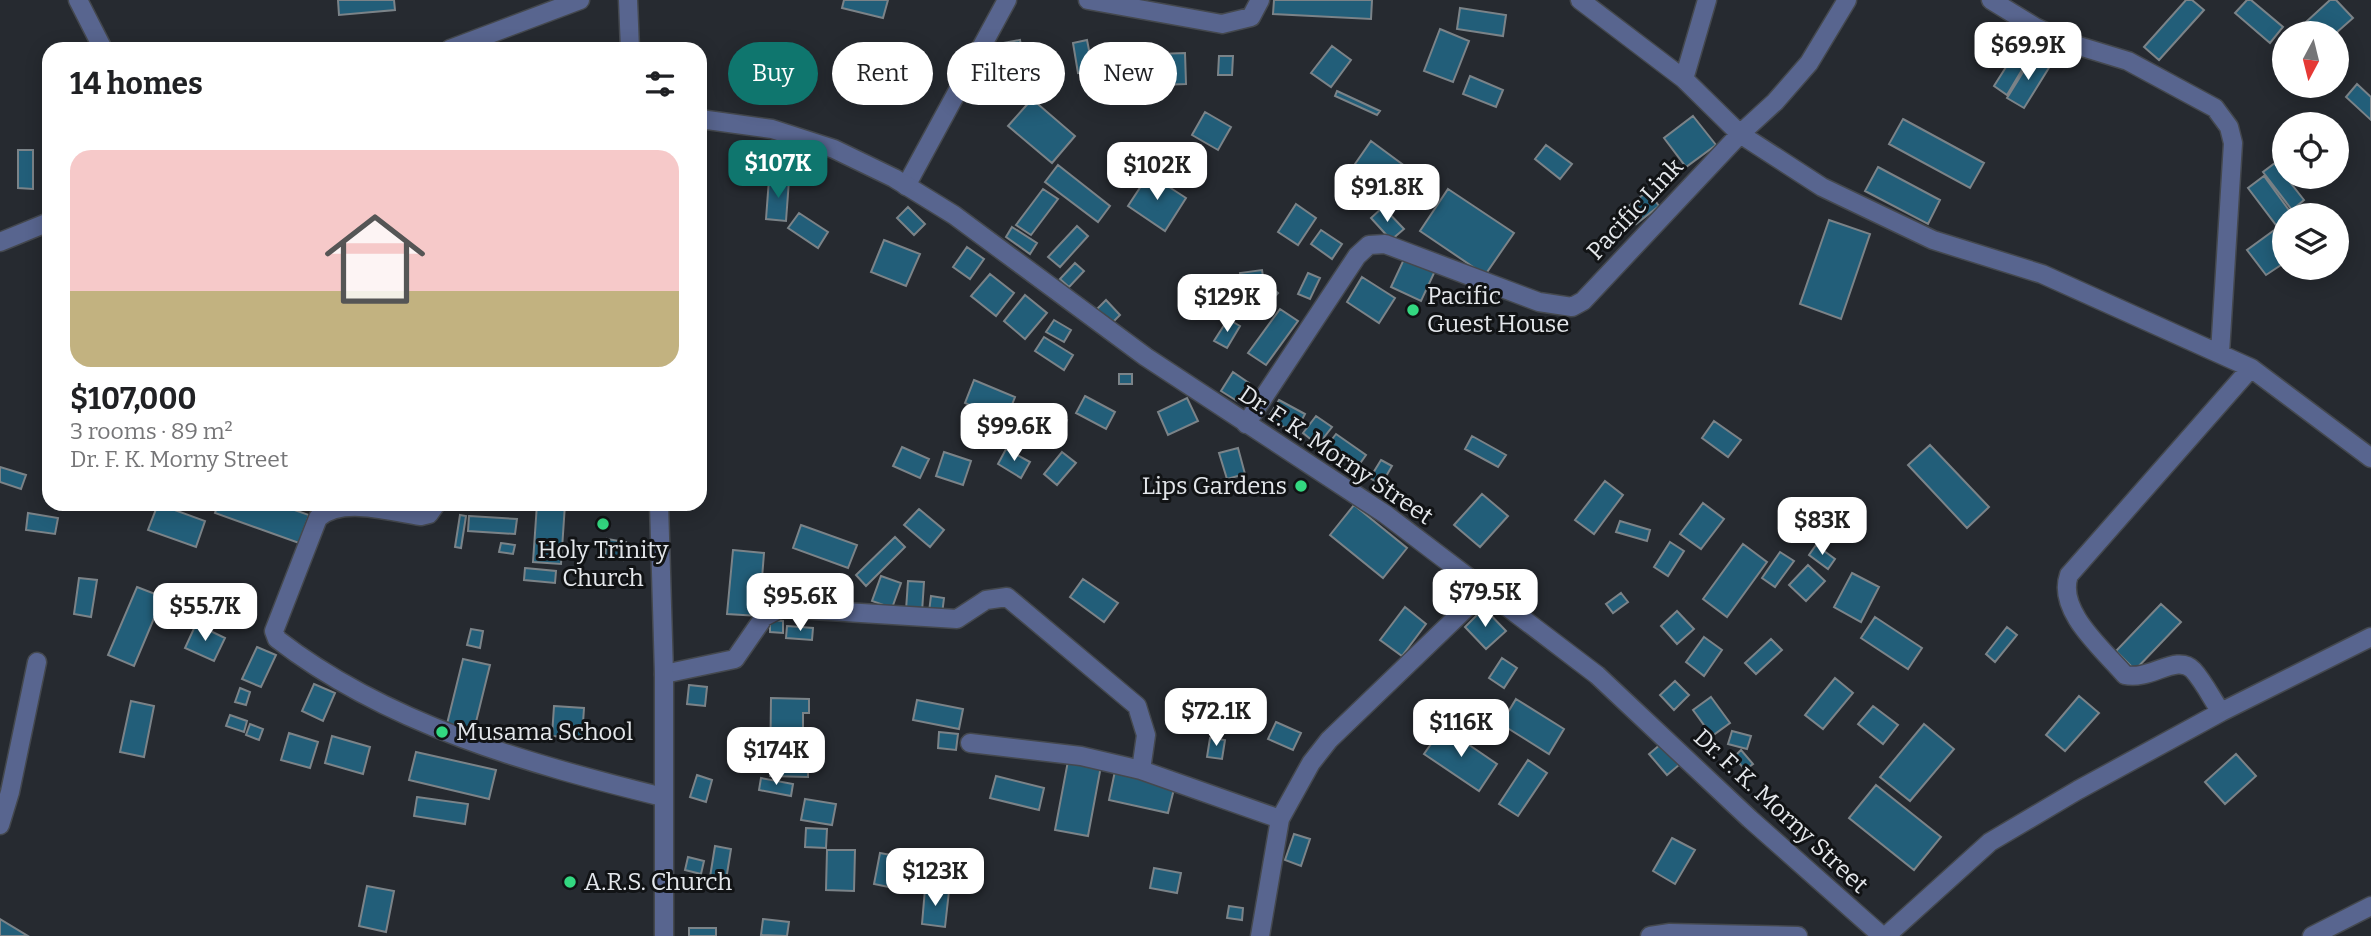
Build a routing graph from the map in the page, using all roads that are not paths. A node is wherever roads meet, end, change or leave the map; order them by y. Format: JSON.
{"nodes":[{"id":1,"x":78,"y":0,"type":"edge"},
{"id":2,"x":580,"y":0,"type":"edge"},
{"id":3,"x":628,"y":0,"type":"edge"},
{"id":4,"x":1007,"y":0,"type":"edge"},
{"id":5,"x":1088,"y":0,"type":"edge"},
{"id":6,"x":1260,"y":0,"type":"edge"},
{"id":7,"x":1580,"y":0,"type":"edge"},
{"id":8,"x":1707,"y":0,"type":"edge"},
{"id":9,"x":1847,"y":0,"type":"edge"},
{"id":10,"x":1991,"y":0,"type":"edge"},
{"id":11,"x":99,"y":42,"type":"edge"},
{"id":12,"x":469,"y":42,"type":"edge"},
{"id":13,"x":630,"y":42,"type":"edge"},
{"id":14,"x":1684,"y":79,"type":"junction"},
{"id":15,"x":707,"y":120,"type":"edge"},
{"id":16,"x":1740,"y":134,"type":"junction"},
{"id":17,"x":906,"y":186,"type":"junction"},
{"id":18,"x":42,"y":225,"type":"edge"},
{"id":19,"x":0,"y":242,"type":"edge"},
{"id":20,"x":2220,"y":354,"type":"junction"},
{"id":21,"x":2251,"y":368,"type":"junction"},
{"id":22,"x":1246,"y":424,"type":"junction"},
{"id":23,"x":2371,"y":458,"type":"edge"},
{"id":24,"x":325,"y":511,"type":"edge"},
{"id":25,"x":382,"y":511,"type":"edge"},
{"id":26,"x":431,"y":511,"type":"edge"},
{"id":27,"x":659,"y":511,"type":"edge"},
{"id":28,"x":1485,"y":590,"type":"junction"},
{"id":29,"x":2371,"y":637,"type":"edge"},
{"id":30,"x":37,"y":662,"type":"dead end"},
{"id":31,"x":664,"y":674,"type":"junction"},
{"id":32,"x":2221,"y":712,"type":"junction"},
{"id":33,"x":970,"y":743,"type":"dead end"},
{"id":34,"x":1142,"y":770,"type":"junction"},
{"id":35,"x":663,"y":797,"type":"junction"},
{"id":36,"x":1280,"y":819,"type":"junction"},
{"id":37,"x":0,"y":825,"type":"edge"},
{"id":38,"x":2371,"y":906,"type":"edge"},
{"id":39,"x":664,"y":936,"type":"edge"},
{"id":40,"x":1260,"y":936,"type":"edge"},
{"id":41,"x":1650,"y":936,"type":"edge"},
{"id":42,"x":1798,"y":936,"type":"edge"},
{"id":43,"x":1884,"y":936,"type":"edge"},
{"id":44,"x":2312,"y":936,"type":"edge"}],
"edges":[{"from":1,"to":11,"type":"street"},
{"from":2,"to":12,"type":"street"},
{"from":3,"to":13,"type":"street"},
{"from":4,"to":17,"type":"street"},
{"from":5,"to":6,"type":"street"},
{"from":7,"to":14,"type":"street"},
{"from":8,"to":14,"type":"street"},
{"from":9,"to":16,"type":"street"},
{"from":10,"to":20,"type":"street"},
{"from":14,"to":16,"type":"street"},
{"from":15,"to":17,"type":"street","name":"Dr. F. K. Morny Street"},
{"from":16,"to":20,"type":"street"},
{"from":16,"to":22,"type":"street","name":"Pacific Link"},
{"from":17,"to":22,"type":"street","name":"Dr. F. K. Morny Street"},
{"from":18,"to":19,"type":"street"},
{"from":20,"to":21,"type":"street"},
{"from":21,"to":23,"type":"street"},
{"from":21,"to":32,"type":"street"},
{"from":22,"to":28,"type":"street","name":"Dr. F. K. Morny Street"},
{"from":24,"to":35,"type":"street"},
{"from":25,"to":26,"type":"street"},
{"from":27,"to":31,"type":"street"},
{"from":28,"to":36,"type":"street"},
{"from":28,"to":43,"type":"street","name":"Dr. F. K. Morny Street"},
{"from":29,"to":32,"type":"street"},
{"from":30,"to":37,"type":"street"},
{"from":31,"to":34,"type":"street"},
{"from":31,"to":35,"type":"street"},
{"from":32,"to":43,"type":"street"},
{"from":33,"to":34,"type":"street"},
{"from":34,"to":36,"type":"street"},
{"from":35,"to":39,"type":"street"},
{"from":36,"to":40,"type":"street"},
{"from":38,"to":44,"type":"street"},
{"from":41,"to":42,"type":"street"}]}
